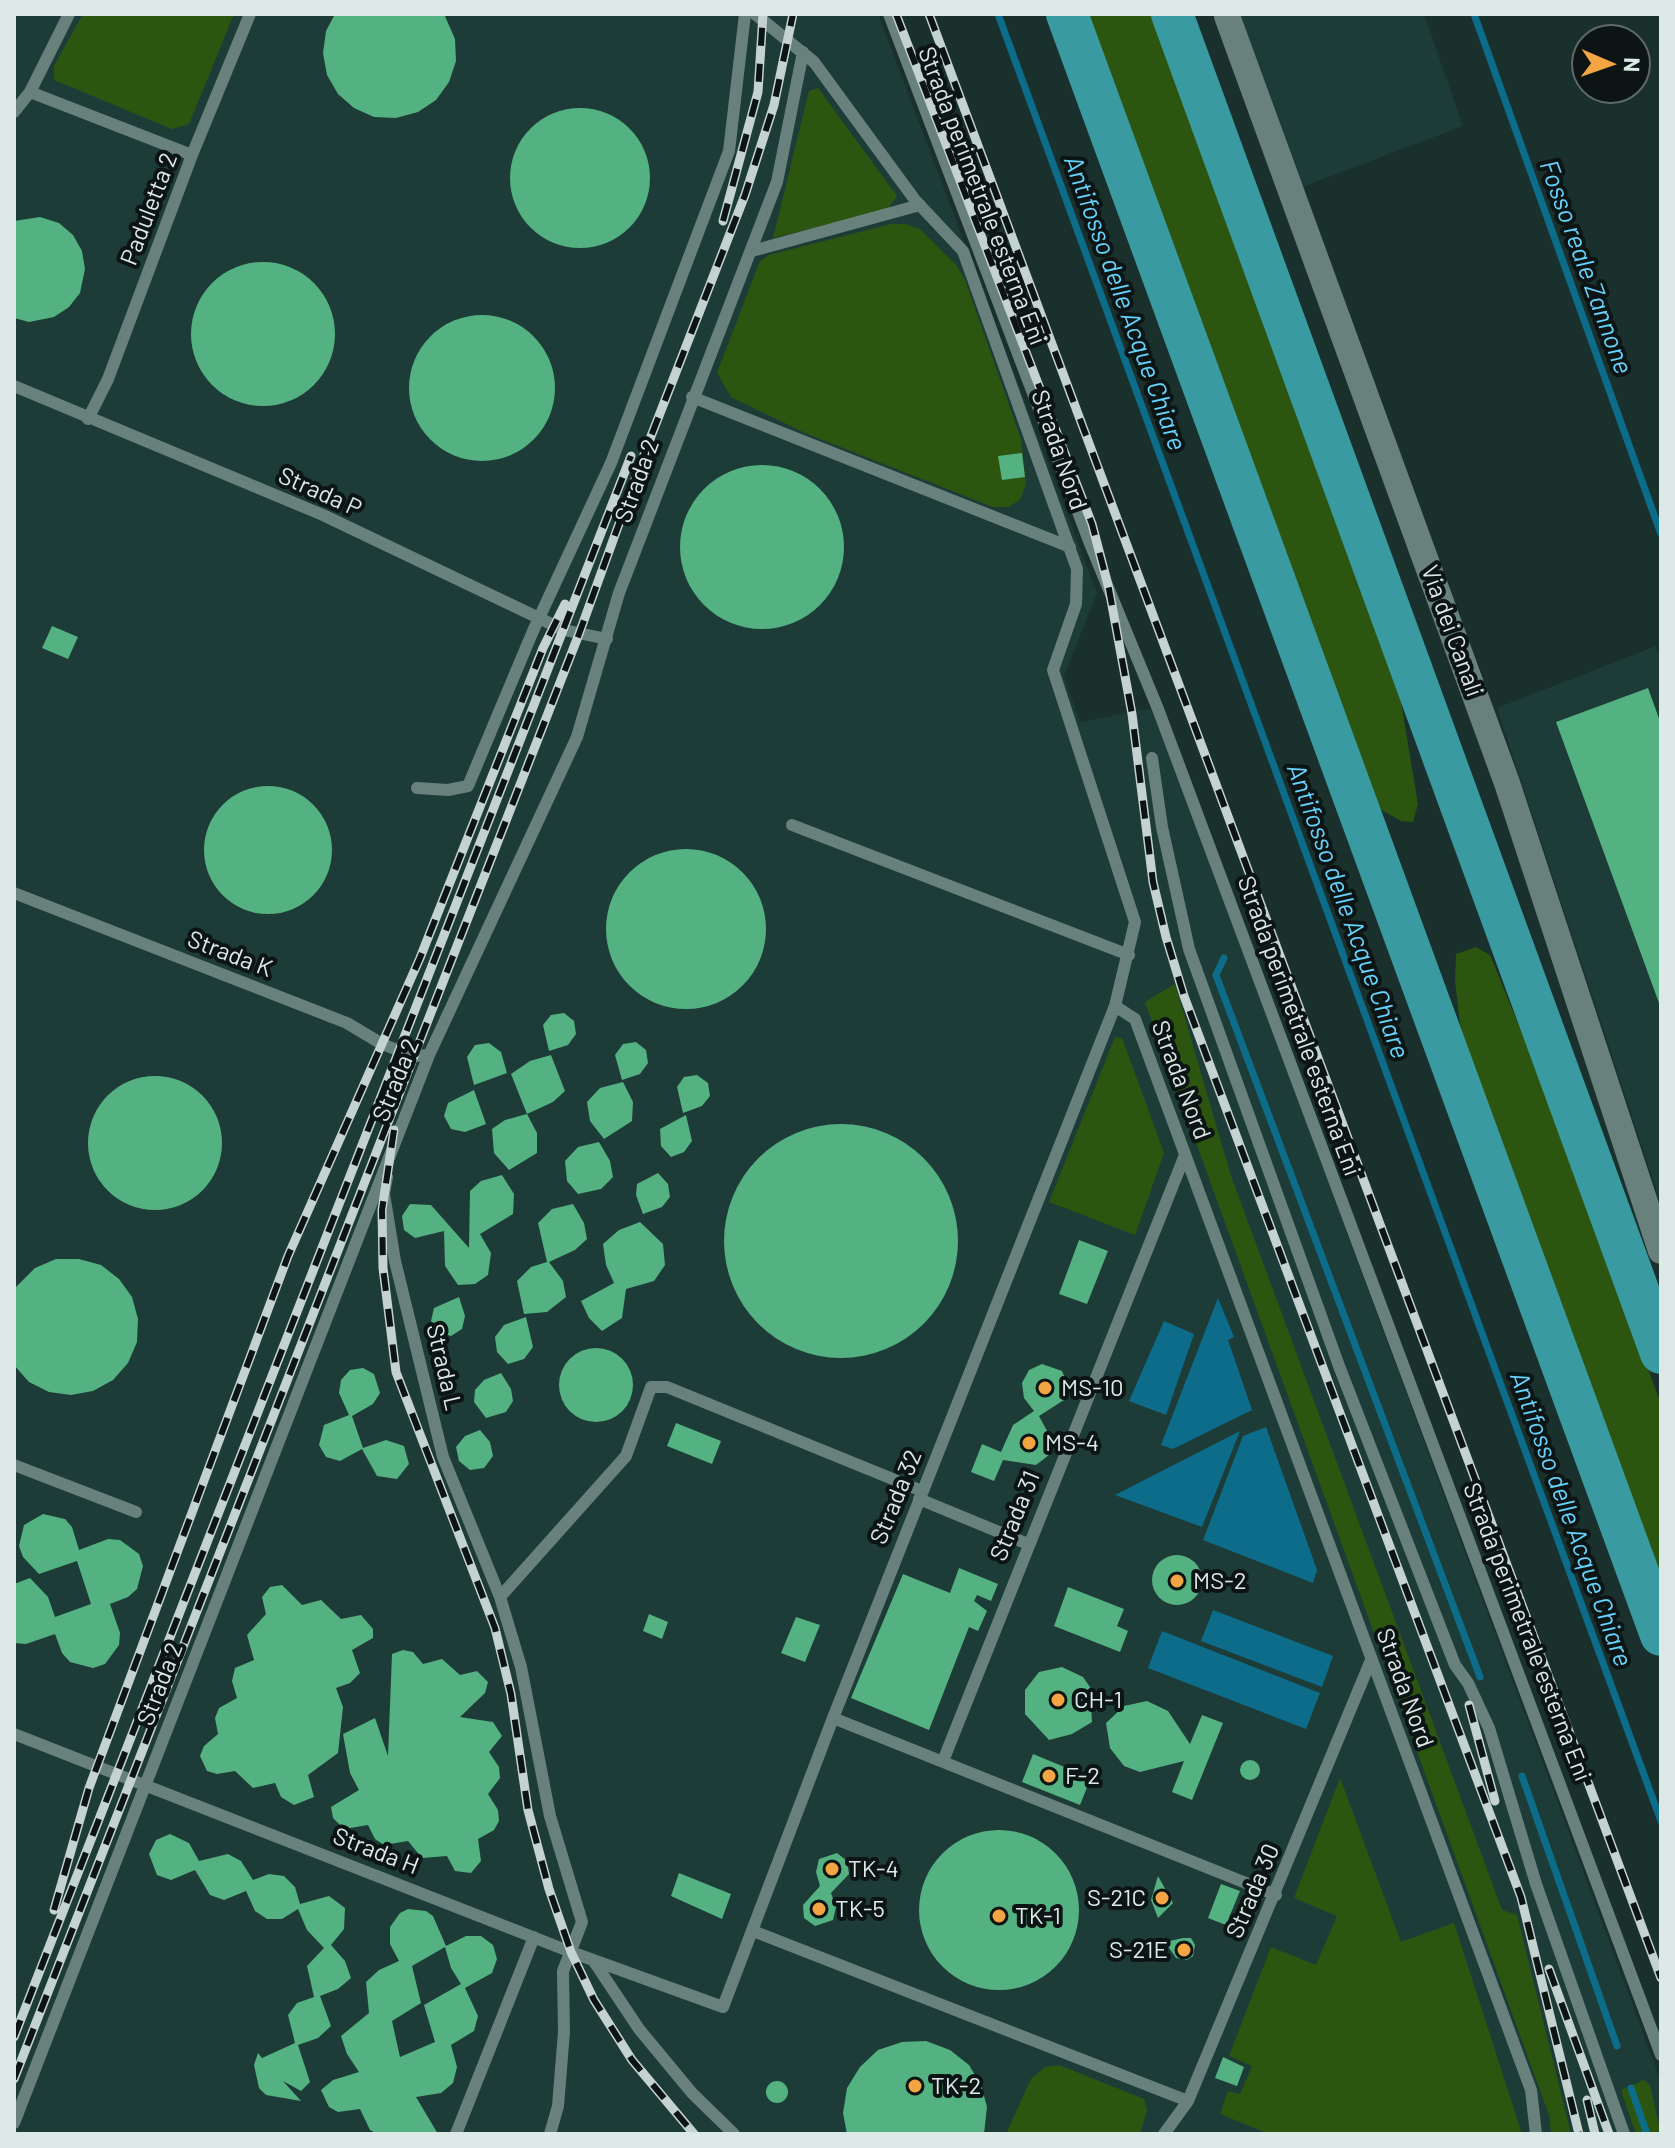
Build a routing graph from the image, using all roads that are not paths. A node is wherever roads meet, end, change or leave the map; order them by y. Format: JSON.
{"nodes":[{"id":1,"x":69,"y":14,"type":"edge"},
{"id":2,"x":250,"y":14,"type":"edge"},
{"id":3,"x":745,"y":14,"type":"edge"},
{"id":4,"x":755,"y":14,"type":"edge"},
{"id":5,"x":889,"y":14,"type":"edge"},
{"id":6,"x":1067,"y":14,"type":"edge"},
{"id":7,"x":1172,"y":14,"type":"edge"},
{"id":8,"x":1227,"y":16,"type":"dead end"},
{"id":9,"x":803,"y":52,"type":"junction"},
{"id":10,"x":30,"y":92,"type":"junction"},
{"id":11,"x":14,"y":112,"type":"edge"},
{"id":12,"x":192,"y":155,"type":"junction"},
{"id":13,"x":920,"y":205,"type":"junction"},
{"id":14,"x":752,"y":251,"type":"junction"},
{"id":15,"x":14,"y":386,"type":"edge"},
{"id":16,"x":692,"y":397,"type":"junction"},
{"id":17,"x":88,"y":419,"type":"junction"},
{"id":18,"x":1070,"y":547,"type":"junction"},
{"id":19,"x":538,"y":619,"type":"junction"},
{"id":20,"x":607,"y":639,"type":"junction"},
{"id":21,"x":1152,"y":758,"type":"dead end"},
{"id":22,"x":417,"y":788,"type":"dead end"},
{"id":23,"x":792,"y":825,"type":"dead end"},
{"id":24,"x":14,"y":893,"type":"edge"},
{"id":25,"x":1129,"y":955,"type":"junction"},
{"id":26,"x":1115,"y":1006,"type":"junction"},
{"id":27,"x":429,"y":1055,"type":"junction"},
{"id":28,"x":396,"y":1139,"type":"junction"},
{"id":29,"x":1185,"y":1155,"type":"junction"},
{"id":30,"x":1661,"y":1251,"type":"edge"},
{"id":31,"x":1661,"y":1353,"type":"edge"},
{"id":32,"x":14,"y":1465,"type":"edge"},
{"id":33,"x":920,"y":1495,"type":"junction"},
{"id":34,"x":136,"y":1512,"type":"dead end"},
{"id":35,"x":1028,"y":1544,"type":"junction"},
{"id":36,"x":500,"y":1597,"type":"junction"},
{"id":37,"x":1661,"y":1635,"type":"edge"},
{"id":38,"x":1371,"y":1660,"type":"junction"},
{"id":39,"x":833,"y":1718,"type":"junction"},
{"id":40,"x":14,"y":1734,"type":"edge"},
{"id":41,"x":943,"y":1761,"type":"junction"},
{"id":42,"x":145,"y":1785,"type":"junction"},
{"id":43,"x":1276,"y":1895,"type":"junction"},
{"id":44,"x":753,"y":1931,"type":"junction"},
{"id":45,"x":534,"y":1937,"type":"junction"},
{"id":46,"x":571,"y":1952,"type":"junction"},
{"id":47,"x":593,"y":1960,"type":"junction"},
{"id":48,"x":723,"y":2007,"type":"joint"},
{"id":49,"x":1661,"y":2055,"type":"edge"},
{"id":50,"x":1188,"y":2101,"type":"junction"},
{"id":51,"x":14,"y":2123,"type":"edge"},
{"id":52,"x":456,"y":2134,"type":"edge"},
{"id":53,"x":550,"y":2134,"type":"edge"},
{"id":54,"x":734,"y":2134,"type":"edge"},
{"id":55,"x":1164,"y":2134,"type":"edge"},
{"id":56,"x":1536,"y":2134,"type":"edge"},
{"id":57,"x":1624,"y":2134,"type":"edge"}],
"edges":[{"from":1,"to":10,"type":"lane"},
{"from":2,"to":12,"type":"lane","name":"Paduletta 2"},
{"from":3,"to":19,"type":"lane"},
{"from":4,"to":9,"type":"lane","name":"Strada Nord"},
{"from":5,"to":49,"type":"lane","name":"Strada perimetrale esterna Eni"},
{"from":6,"to":37,"type":"highway"},
{"from":7,"to":31,"type":"highway"},
{"from":8,"to":30,"type":"street","name":"Via dei Canali"},
{"from":9,"to":13,"type":"lane","name":"Strada Nord"},
{"from":9,"to":14,"type":"lane","name":"Strada 2"},
{"from":10,"to":11,"type":"lane"},
{"from":10,"to":12,"type":"lane"},
{"from":12,"to":17,"type":"lane","name":"Paduletta 2"},
{"from":13,"to":14,"type":"lane"},
{"from":13,"to":18,"type":"lane","name":"Strada Nord"},
{"from":14,"to":16,"type":"lane","name":"Strada 2"},
{"from":15,"to":17,"type":"lane","name":"Strada P"},
{"from":16,"to":18,"type":"lane"},
{"from":16,"to":20,"type":"lane","name":"Strada 2"},
{"from":17,"to":19,"type":"lane","name":"Strada P"},
{"from":18,"to":25,"type":"lane","name":"Strada Nord"},
{"from":19,"to":20,"type":"lane","name":"Strada P"},
{"from":19,"to":22,"type":"lane"},
{"from":20,"to":27,"type":"lane","name":"Strada 2"},
{"from":21,"to":57,"type":"lane"},
{"from":23,"to":25,"type":"lane"},
{"from":24,"to":27,"type":"lane","name":"Strada K"},
{"from":25,"to":26,"type":"lane","name":"Strada Nord"},
{"from":26,"to":29,"type":"lane","name":"Strada Nord"},
{"from":26,"to":33,"type":"lane","name":"Strada 32"},
{"from":27,"to":28,"type":"lane","name":"Strada 2"},
{"from":28,"to":36,"type":"lane","name":"Strada L"},
{"from":28,"to":42,"type":"lane","name":"Strada 2"},
{"from":29,"to":35,"type":"lane","name":"Strada 31"},
{"from":29,"to":38,"type":"lane","name":"Strada Nord"},
{"from":32,"to":34,"type":"lane"},
{"from":33,"to":35,"type":"lane"},
{"from":33,"to":36,"type":"lane"},
{"from":33,"to":39,"type":"lane","name":"Strada 32"},
{"from":35,"to":41,"type":"lane","name":"Strada 31"},
{"from":36,"to":46,"type":"lane","name":"Strada L"},
{"from":38,"to":43,"type":"lane","name":"Strada 30"},
{"from":38,"to":56,"type":"lane","name":"Strada Nord"},
{"from":39,"to":41,"type":"lane"},
{"from":39,"to":44,"type":"lane","name":"Strada 32"},
{"from":40,"to":42,"type":"lane","name":"Strada H"},
{"from":41,"to":43,"type":"lane"},
{"from":42,"to":45,"type":"lane","name":"Strada H"},
{"from":42,"to":51,"type":"lane","name":"Strada 2"},
{"from":43,"to":50,"type":"lane","name":"Strada 30"},
{"from":44,"to":48,"type":"lane","name":"Strada 32"},
{"from":44,"to":50,"type":"lane"},
{"from":45,"to":46,"type":"lane","name":"Strada H"},
{"from":45,"to":52,"type":"lane"},
{"from":46,"to":47,"type":"lane","name":"Strada H"},
{"from":46,"to":53,"type":"lane","name":"Strada L"},
{"from":47,"to":48,"type":"lane","name":"Strada H"},
{"from":47,"to":54,"type":"lane"},
{"from":50,"to":55,"type":"lane","name":"Strada 30"}]}
